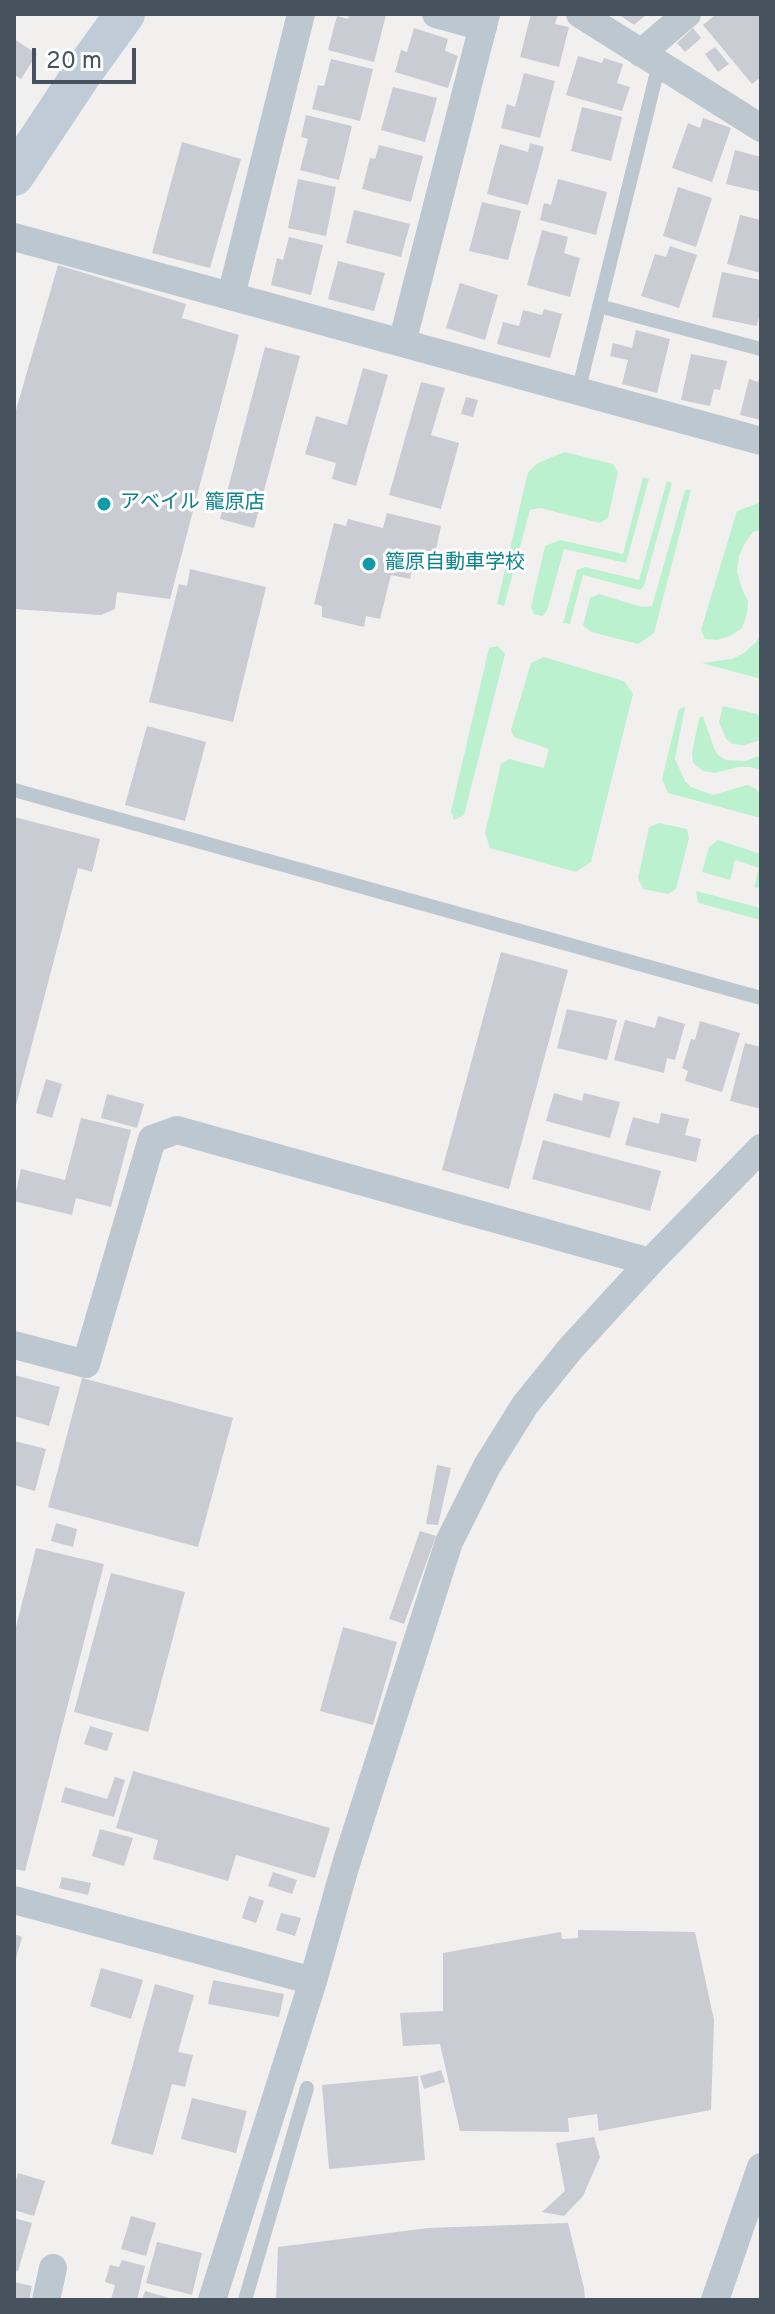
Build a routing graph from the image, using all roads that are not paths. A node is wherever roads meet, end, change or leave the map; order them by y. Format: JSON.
{"nodes":[{"id":1,"x":99,"y":14,"type":"edge"},
{"id":2,"x":125,"y":14,"type":"edge"},
{"id":3,"x":301,"y":14,"type":"edge"},
{"id":4,"x":436,"y":14,"type":"edge"},
{"id":5,"x":580,"y":14,"type":"edge"},
{"id":6,"x":687,"y":14,"type":"edge"},
{"id":7,"x":485,"y":20,"type":"edge"},
{"id":8,"x":650,"y":59,"type":"junction"},
{"id":9,"x":83,"y":72,"type":"junction"},
{"id":10,"x":761,"y":128,"type":"edge"},
{"id":11,"x":14,"y":176,"type":"edge"},
{"id":12,"x":14,"y":237,"type":"edge"},
{"id":13,"x":231,"y":296,"type":"junction"},
{"id":14,"x":599,"y":306,"type":"junction"},
{"id":15,"x":402,"y":343,"type":"junction"},
{"id":16,"x":761,"y":349,"type":"edge"},
{"id":17,"x":578,"y":392,"type":"junction"},
{"id":18,"x":761,"y":441,"type":"edge"},
{"id":19,"x":14,"y":790,"type":"edge"},
{"id":20,"x":761,"y":998,"type":"edge"},
{"id":21,"x":761,"y":1148,"type":"edge"},
{"id":22,"x":650,"y":1262,"type":"junction"},
{"id":23,"x":14,"y":1345,"type":"edge"},
{"id":24,"x":14,"y":1900,"type":"edge"},
{"id":25,"x":313,"y":1981,"type":"junction"},
{"id":26,"x":307,"y":2088,"type":"dead end"},
{"id":27,"x":761,"y":2167,"type":"edge"},
{"id":28,"x":53,"y":2268,"type":"dead end"},
{"id":29,"x":46,"y":2300,"type":"edge"},
{"id":30,"x":212,"y":2300,"type":"edge"},
{"id":31,"x":245,"y":2300,"type":"edge"},
{"id":32,"x":715,"y":2300,"type":"edge"}],
"edges":[{"from":1,"to":9,"type":"street"},
{"from":2,"to":9,"type":"main road"},
{"from":3,"to":13,"type":"street"},
{"from":4,"to":7,"type":"street"},
{"from":5,"to":8,"type":"street"},
{"from":6,"to":8,"type":"street"},
{"from":7,"to":15,"type":"street"},
{"from":8,"to":10,"type":"street"},
{"from":8,"to":14,"type":"lane"},
{"from":9,"to":11,"type":"main road"},
{"from":12,"to":13,"type":"street"},
{"from":13,"to":15,"type":"street"},
{"from":14,"to":16,"type":"lane"},
{"from":14,"to":17,"type":"lane"},
{"from":15,"to":17,"type":"street"},
{"from":17,"to":18,"type":"street"},
{"from":19,"to":20,"type":"lane"},
{"from":21,"to":22,"type":"street"},
{"from":22,"to":23,"type":"street"},
{"from":22,"to":25,"type":"street"},
{"from":24,"to":25,"type":"street"},
{"from":25,"to":30,"type":"street"},
{"from":26,"to":31,"type":"lane"},
{"from":27,"to":32,"type":"street"},
{"from":28,"to":29,"type":"street"}]}
